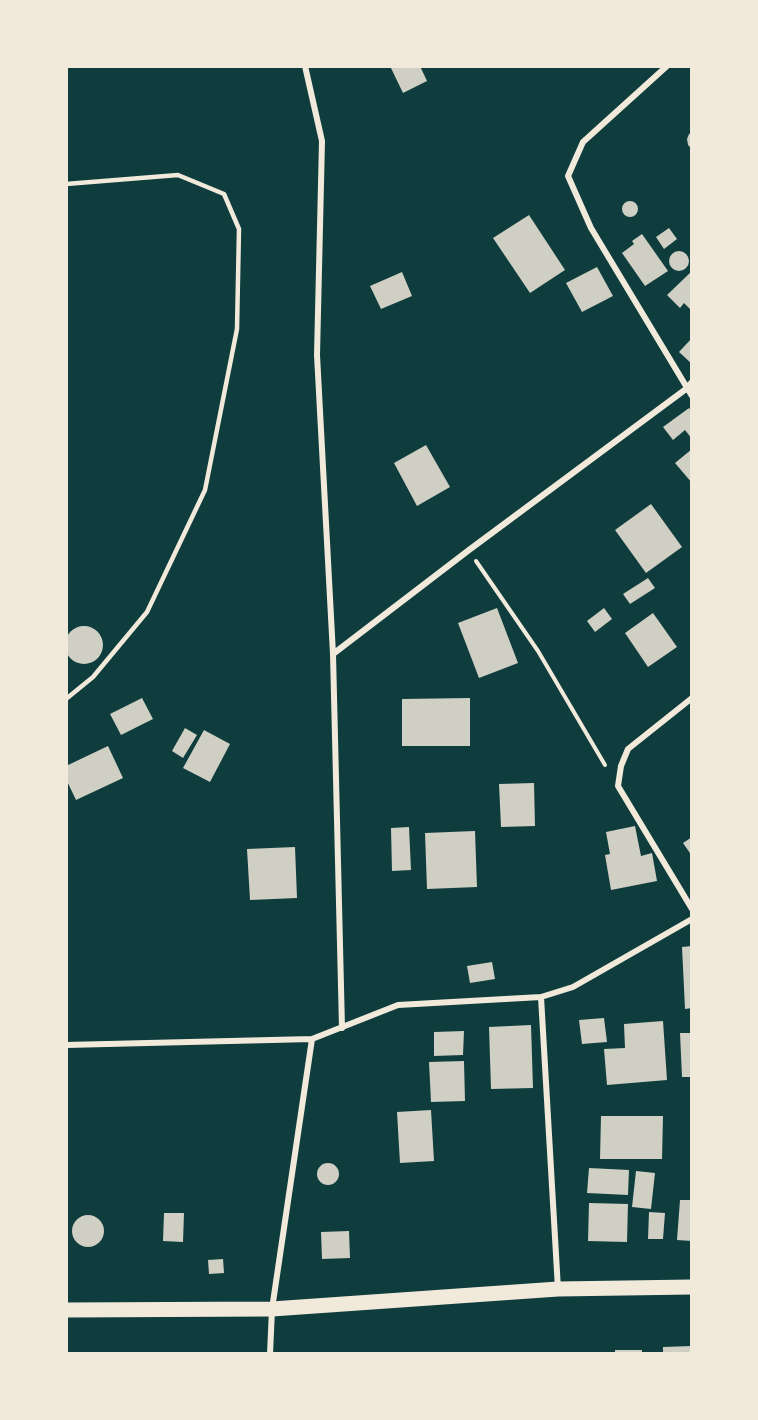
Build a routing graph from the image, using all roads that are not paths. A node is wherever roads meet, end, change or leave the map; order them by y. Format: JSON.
{"nodes":[{"id":1,"x":305,"y":66,"type":"edge"},
{"id":2,"x":667,"y":66,"type":"edge"},
{"id":3,"x":66,"y":184,"type":"edge"},
{"id":4,"x":692,"y":382,"type":"edge"},
{"id":5,"x":686,"y":389,"type":"junction"},
{"id":6,"x":692,"y":396,"type":"edge"},
{"id":7,"x":333,"y":654,"type":"junction"},
{"id":8,"x":692,"y":698,"type":"edge"},
{"id":9,"x":66,"y":699,"type":"edge"},
{"id":10,"x":692,"y":909,"type":"edge"},
{"id":11,"x":692,"y":919,"type":"edge"},
{"id":12,"x":541,"y":997,"type":"junction"},
{"id":13,"x":342,"y":1028,"type":"junction"},
{"id":14,"x":312,"y":1039,"type":"junction"},
{"id":15,"x":66,"y":1045,"type":"edge"},
{"id":16,"x":692,"y":1287,"type":"edge"},
{"id":17,"x":558,"y":1289,"type":"junction"},
{"id":18,"x":272,"y":1309,"type":"junction"},
{"id":19,"x":66,"y":1310,"type":"edge"},
{"id":20,"x":270,"y":1354,"type":"edge"}],
"edges":[{"from":1,"to":7,"type":"street"},
{"from":2,"to":5,"type":"street"},
{"from":3,"to":9,"type":"lane"},
{"from":4,"to":5,"type":"street"},
{"from":5,"to":6,"type":"street"},
{"from":5,"to":7,"type":"street"},
{"from":7,"to":13,"type":"street"},
{"from":8,"to":10,"type":"street"},
{"from":11,"to":12,"type":"street"},
{"from":12,"to":13,"type":"street"},
{"from":12,"to":17,"type":"street"},
{"from":13,"to":14,"type":"street"},
{"from":14,"to":15,"type":"street"},
{"from":14,"to":18,"type":"street"},
{"from":16,"to":17,"type":"main road"},
{"from":17,"to":18,"type":"main road"},
{"from":18,"to":19,"type":"main road"},
{"from":18,"to":20,"type":"street"}]}
